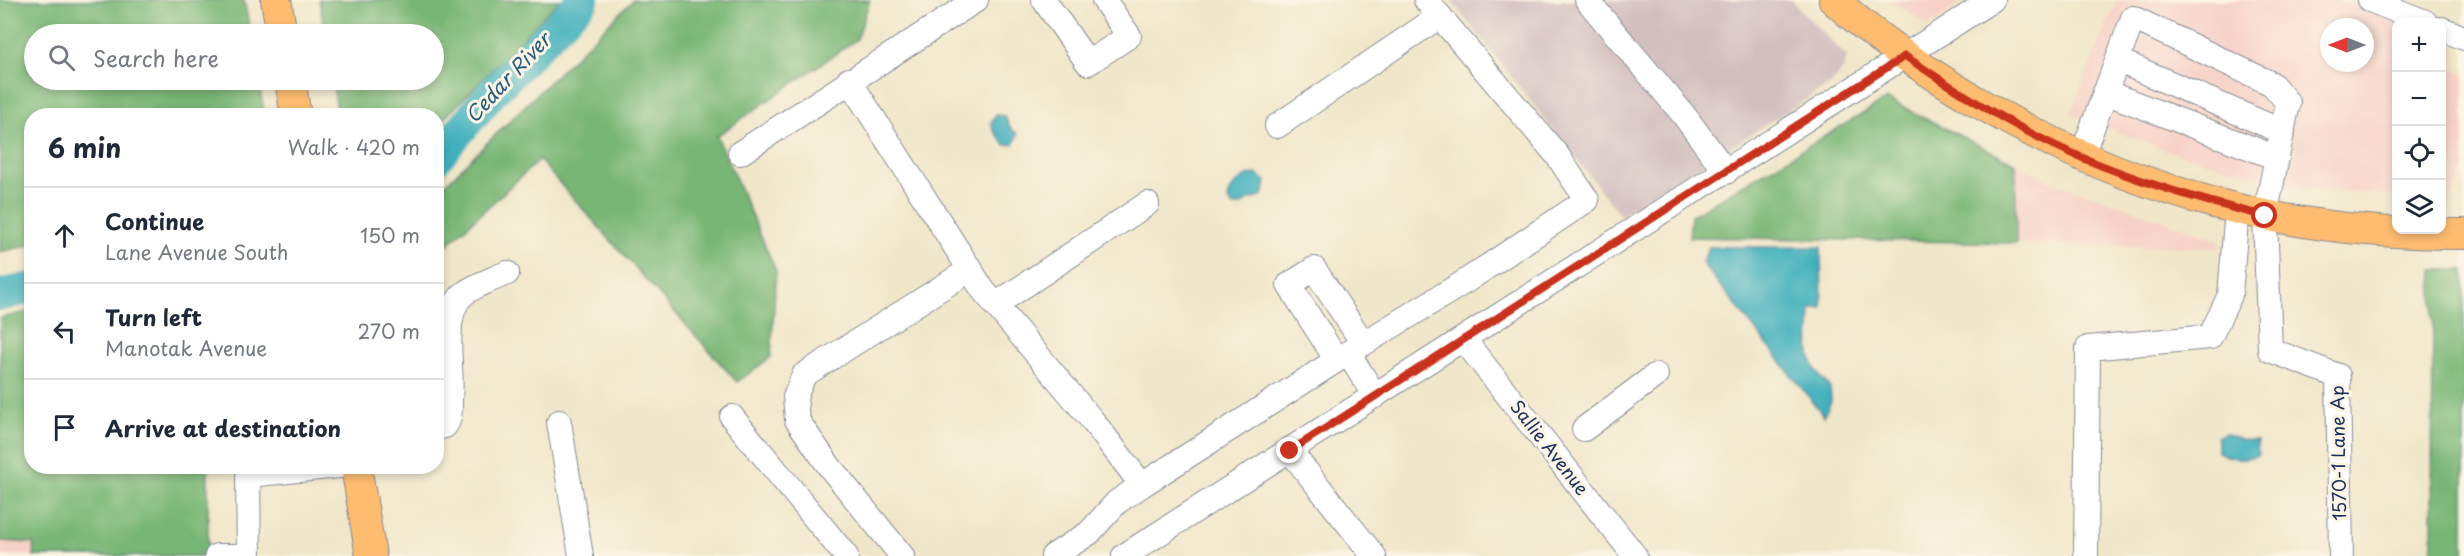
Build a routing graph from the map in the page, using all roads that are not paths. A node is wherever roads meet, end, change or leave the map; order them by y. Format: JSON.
{"nodes":[{"id":1,"x":276,"y":0,"type":"edge"},
{"id":2,"x":976,"y":0,"type":"edge"},
{"id":3,"x":1044,"y":0,"type":"edge"},
{"id":4,"x":1104,"y":0,"type":"edge"},
{"id":5,"x":1587,"y":0,"type":"edge"},
{"id":6,"x":1834,"y":0,"type":"edge"},
{"id":7,"x":1992,"y":0,"type":"edge"},
{"id":8,"x":2370,"y":0,"type":"edge"},
{"id":9,"x":1433,"y":8,"type":"edge"},
{"id":10,"x":2137,"y":9,"type":"edge"},
{"id":11,"x":2415,"y":18,"type":"edge"},
{"id":12,"x":280,"y":24,"type":"edge"},
{"id":13,"x":2446,"y":31,"type":"edge"},
{"id":14,"x":2464,"y":38,"type":"edge"},
{"id":15,"x":1905,"y":56,"type":"junction"},
{"id":16,"x":2117,"y":60,"type":"junction"},
{"id":17,"x":849,"y":80,"type":"junction"},
{"id":18,"x":292,"y":90,"type":"edge"},
{"id":19,"x":2105,"y":92,"type":"junction"},
{"id":20,"x":295,"y":108,"type":"edge"},
{"id":21,"x":1277,"y":126,"type":"dead end"},
{"id":22,"x":2283,"y":132,"type":"junction"},
{"id":23,"x":740,"y":153,"type":"dead end"},
{"id":24,"x":2081,"y":158,"type":"junction"},
{"id":25,"x":2277,"y":158,"type":"junction"},
{"id":26,"x":1726,"y":171,"type":"junction"},
{"id":27,"x":1147,"y":204,"type":"dead end"},
{"id":28,"x":2251,"y":213,"type":"junction"},
{"id":29,"x":2464,"y":234,"type":"edge"},
{"id":30,"x":971,"y":270,"type":"junction"},
{"id":31,"x":507,"y":273,"type":"dead end"},
{"id":32,"x":995,"y":305,"type":"junction"},
{"id":33,"x":1464,"y":340,"type":"junction"},
{"id":34,"x":1349,"y":352,"type":"junction"},
{"id":35,"x":1656,"y":375,"type":"dead end"},
{"id":36,"x":1375,"y":396,"type":"junction"},
{"id":37,"x":732,"y":417,"type":"dead end"},
{"id":38,"x":559,"y":422,"type":"dead end"},
{"id":39,"x":444,"y":426,"type":"edge"},
{"id":40,"x":1584,"y":429,"type":"dead end"},
{"id":41,"x":1290,"y":451,"type":"junction"},
{"id":42,"x":258,"y":474,"type":"edge"},
{"id":43,"x":357,"y":474,"type":"edge"},
{"id":44,"x":1142,"y":485,"type":"junction"},
{"id":45,"x":217,"y":556,"type":"edge"},
{"id":46,"x":371,"y":556,"type":"edge"},
{"id":47,"x":581,"y":556,"type":"edge"},
{"id":48,"x":846,"y":556,"type":"edge"},
{"id":49,"x":902,"y":556,"type":"edge"},
{"id":50,"x":1053,"y":556,"type":"edge"},
{"id":51,"x":1124,"y":556,"type":"edge"},
{"id":52,"x":1374,"y":556,"type":"edge"},
{"id":53,"x":1635,"y":556,"type":"edge"},
{"id":54,"x":2086,"y":556,"type":"edge"},
{"id":55,"x":2341,"y":556,"type":"edge"}],
"edges":[{"from":1,"to":12,"type":"main road"},
{"from":2,"to":17,"type":"street"},
{"from":3,"to":4,"type":"street"},
{"from":5,"to":26,"type":"street"},
{"from":6,"to":15,"type":"main road"},
{"from":7,"to":15,"type":"street"},
{"from":8,"to":11,"type":"street"},
{"from":9,"to":21,"type":"street"},
{"from":9,"to":34,"type":"street"},
{"from":10,"to":16,"type":"street"},
{"from":10,"to":22,"type":"street"},
{"from":13,"to":14,"type":"street"},
{"from":15,"to":24,"type":"main road"},
{"from":15,"to":26,"type":"street"},
{"from":16,"to":19,"type":"street"},
{"from":16,"to":22,"type":"street"},
{"from":17,"to":23,"type":"street"},
{"from":17,"to":30,"type":"street"},
{"from":18,"to":20,"type":"main road"},
{"from":19,"to":24,"type":"street"},
{"from":19,"to":25,"type":"street"},
{"from":22,"to":25,"type":"street"},
{"from":24,"to":28,"type":"main road"},
{"from":25,"to":28,"type":"street"},
{"from":26,"to":33,"type":"street"},
{"from":27,"to":32,"type":"street"},
{"from":28,"to":29,"type":"main road"},
{"from":28,"to":54,"type":"street"},
{"from":28,"to":55,"type":"street","name":"1570-1 Lane Ap"},
{"from":30,"to":32,"type":"street"},
{"from":30,"to":49,"type":"street"},
{"from":31,"to":39,"type":"street"},
{"from":32,"to":44,"type":"street"},
{"from":33,"to":36,"type":"street"},
{"from":33,"to":53,"type":"street","name":"Sallie Avenue"},
{"from":34,"to":36,"type":"street"},
{"from":34,"to":44,"type":"street"},
{"from":35,"to":40,"type":"street"},
{"from":36,"to":41,"type":"street"},
{"from":37,"to":48,"type":"street"},
{"from":38,"to":47,"type":"street"},
{"from":41,"to":51,"type":"street"},
{"from":41,"to":52,"type":"street"},
{"from":42,"to":45,"type":"street"},
{"from":43,"to":46,"type":"main road"},
{"from":44,"to":50,"type":"street"}]}
